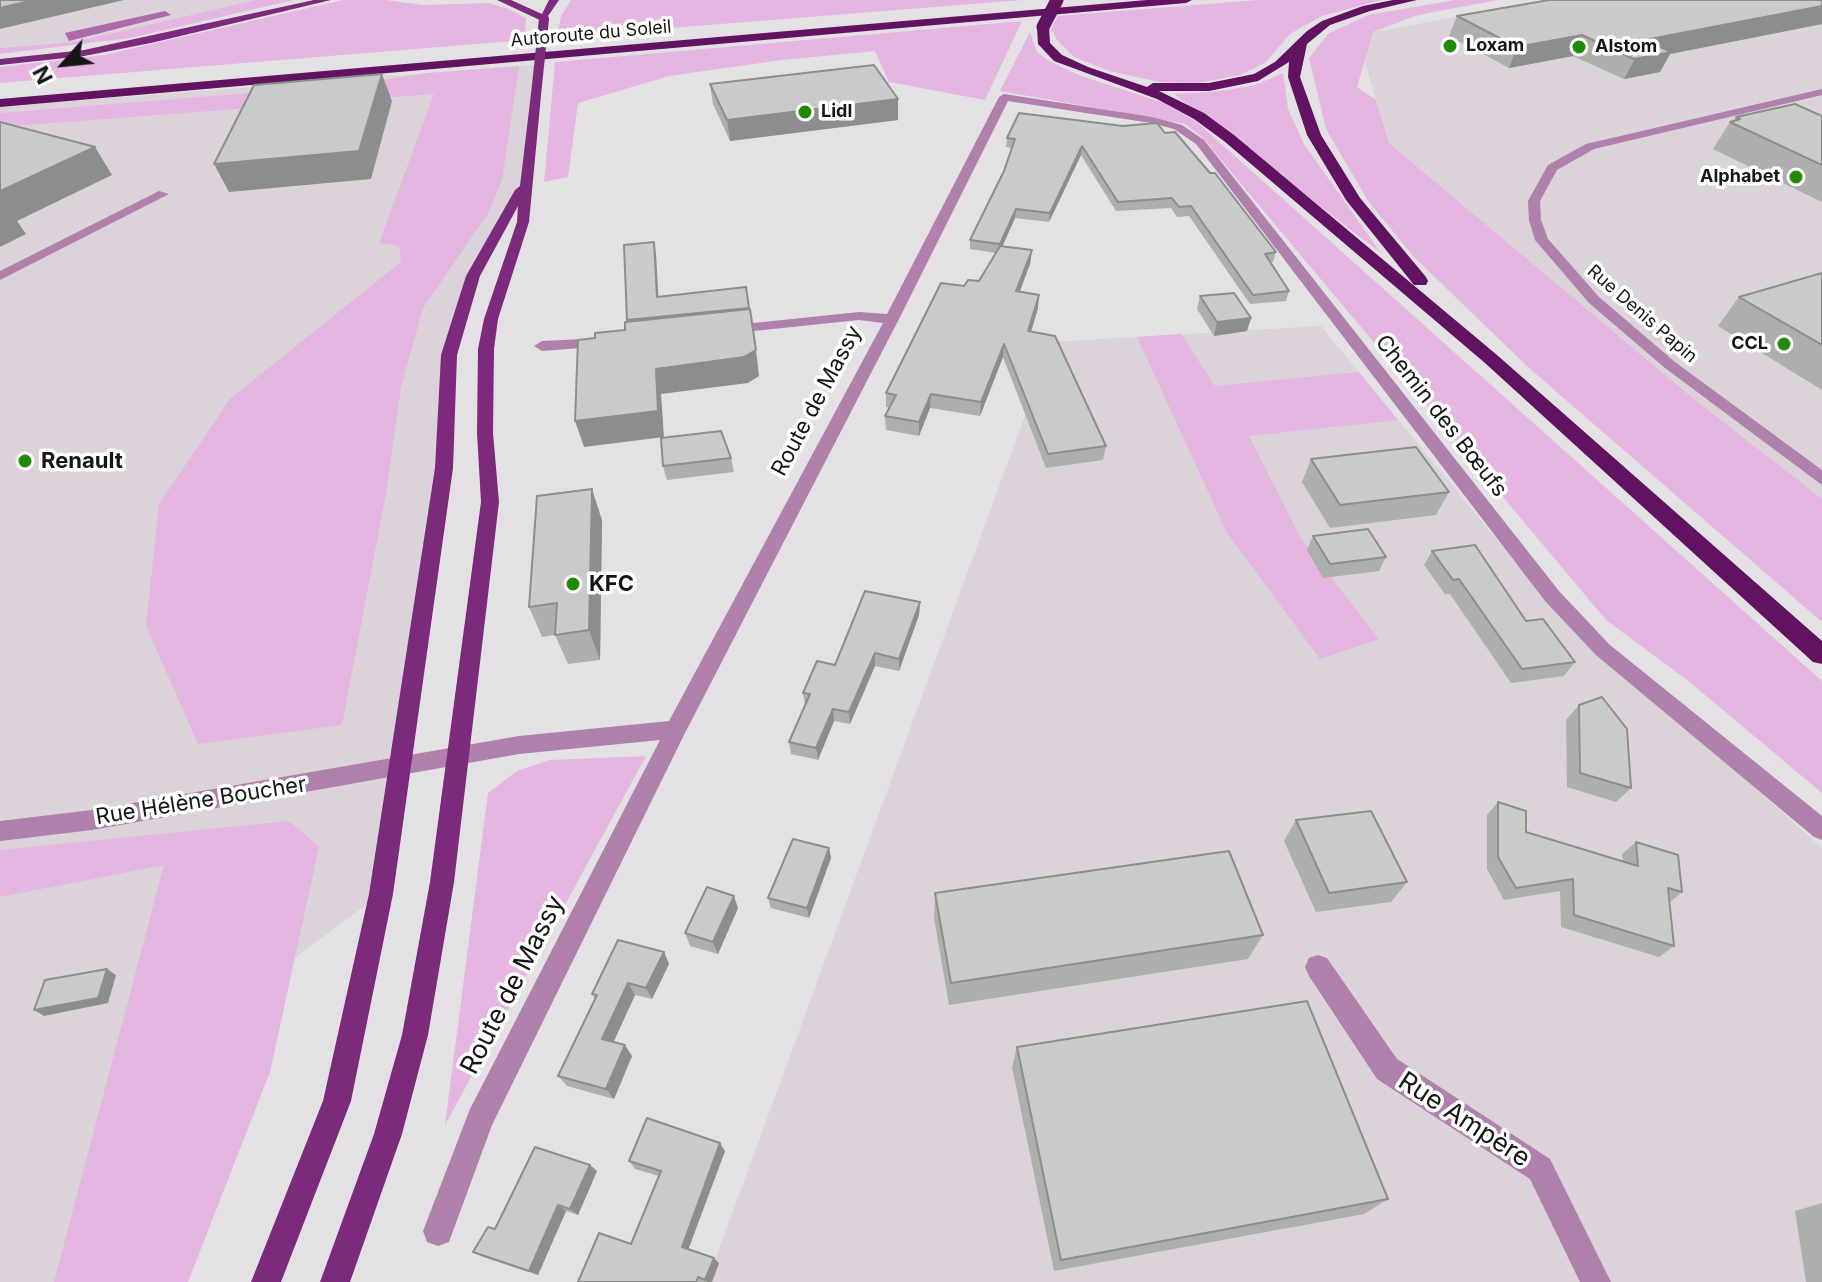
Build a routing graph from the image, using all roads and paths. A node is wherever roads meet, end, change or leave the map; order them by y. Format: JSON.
{"nodes":[{"id":1,"x":305,"y":0,"type":"edge"},
{"id":2,"x":326,"y":0,"type":"edge"},
{"id":3,"x":502,"y":0,"type":"edge"},
{"id":4,"x":535,"y":0,"type":"edge"},
{"id":5,"x":554,"y":0,"type":"edge"},
{"id":6,"x":1060,"y":0,"type":"edge"},
{"id":7,"x":1186,"y":0,"type":"edge"},
{"id":8,"x":1411,"y":0,"type":"edge"},
{"id":9,"x":544,"y":19,"type":"junction"},
{"id":10,"x":1301,"y":43,"type":"junction"},
{"id":11,"x":0,"y":60,"type":"edge"},
{"id":12,"x":1135,"y":85,"type":"junction"},
{"id":13,"x":0,"y":91,"type":"edge"},
{"id":14,"x":1822,"y":92,"type":"edge"},
{"id":15,"x":1004,"y":97,"type":"joint"},
{"id":16,"x":0,"y":103,"type":"edge"},
{"id":17,"x":525,"y":183,"type":"junction"},
{"id":18,"x":163,"y":194,"type":"dead end"},
{"id":19,"x":0,"y":276,"type":"edge"},
{"id":20,"x":892,"y":319,"type":"junction"},
{"id":21,"x":705,"y":332,"type":"edge"},
{"id":22,"x":612,"y":342,"type":"edge"},
{"id":23,"x":542,"y":346,"type":"dead end"},
{"id":24,"x":1822,"y":479,"type":"edge"},
{"id":25,"x":1822,"y":641,"type":"edge"},
{"id":26,"x":1822,"y":655,"type":"edge"},
{"id":27,"x":676,"y":729,"type":"junction"},
{"id":28,"x":459,"y":754,"type":"junction"},
{"id":29,"x":400,"y":764,"type":"junction"},
{"id":30,"x":1822,"y":830,"type":"edge"},
{"id":31,"x":0,"y":831,"type":"edge"},
{"id":32,"x":1318,"y":967,"type":"dead end"},
{"id":33,"x":438,"y":1231,"type":"dead end"},
{"id":34,"x":266,"y":1282,"type":"edge"},
{"id":35,"x":335,"y":1282,"type":"edge"},
{"id":36,"x":1596,"y":1282,"type":"edge"}],
"edges":[{"from":1,"to":11,"type":"main road"},
{"from":2,"to":11,"type":"main road"},
{"from":3,"to":9,"type":"main road"},
{"from":4,"to":9,"type":"main road"},
{"from":5,"to":9,"type":"main road"},
{"from":6,"to":12,"type":"highway","bridge":true},
{"from":6,"to":13,"type":"highway","name":"Autoroute du Soleil"},
{"from":7,"to":16,"type":"highway","name":"Autoroute du Soleil"},
{"from":8,"to":10,"type":"highway"},
{"from":9,"to":17,"type":"main road","bridge":true},
{"from":10,"to":12,"type":"highway"},
{"from":10,"to":25,"type":"highway"},
{"from":12,"to":26,"type":"highway"},
{"from":14,"to":24,"type":"street","name":"Rue Denis Papin"},
{"from":15,"to":20,"type":"street","name":"Route de Massy"},
{"from":15,"to":30,"type":"street","name":"Chemin des Bœufs"},
{"from":17,"to":28,"type":"main road"},
{"from":17,"to":29,"type":"main road"},
{"from":18,"to":19,"type":"street"},
{"from":20,"to":21,"type":"street"},
{"from":20,"to":27,"type":"street","name":"Route de Massy"},
{"from":22,"to":23,"type":"street"},
{"from":27,"to":28,"type":"street"},
{"from":27,"to":33,"type":"street","name":"Route de Massy"},
{"from":28,"to":29,"type":"street"},
{"from":28,"to":35,"type":"main road"},
{"from":29,"to":31,"type":"street","name":"Rue Hélène Boucher"},
{"from":29,"to":34,"type":"main road"},
{"from":32,"to":36,"type":"street","name":"Rue Ampère"}]}
